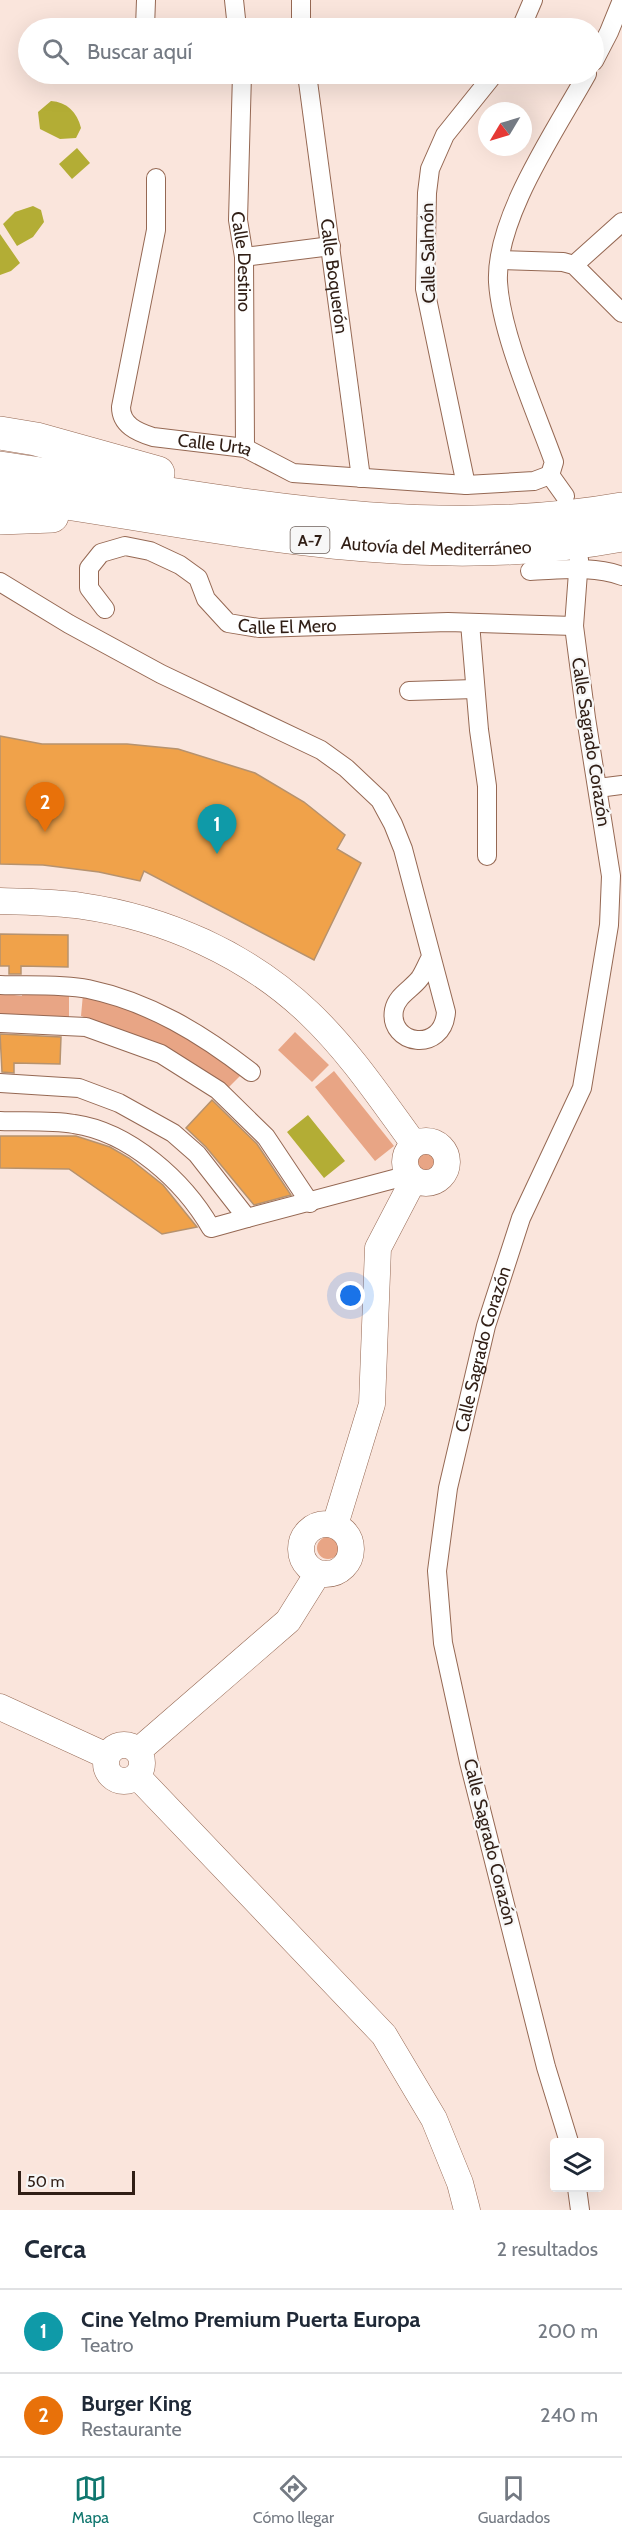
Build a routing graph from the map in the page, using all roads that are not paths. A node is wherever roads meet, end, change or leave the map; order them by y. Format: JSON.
{"nodes":[{"id":1,"x":146,"y":0,"type":"edge"},
{"id":2,"x":234,"y":0,"type":"edge"},
{"id":3,"x":301,"y":0,"type":"edge"},
{"id":4,"x":622,"y":0,"type":"edge"},
{"id":5,"x":528,"y":1,"type":"edge"},
{"id":6,"x":145,"y":18,"type":"edge"},
{"id":7,"x":236,"y":18,"type":"edge"},
{"id":8,"x":301,"y":18,"type":"edge"},
{"id":9,"x":524,"y":18,"type":"edge"},
{"id":10,"x":616,"y":34,"type":"edge"},
{"id":11,"x":604,"y":49,"type":"edge"},
{"id":12,"x":242,"y":84,"type":"edge"},
{"id":13,"x":307,"y":84,"type":"edge"},
{"id":14,"x":486,"y":84,"type":"edge"},
{"id":15,"x":581,"y":84,"type":"edge"},
{"id":16,"x":156,"y":178,"type":"dead end"},
{"id":17,"x":622,"y":222,"type":"edge"},
{"id":18,"x":330,"y":246,"type":"junction"},
{"id":19,"x":244,"y":257,"type":"junction"},
{"id":20,"x":500,"y":260,"type":"junction"},
{"id":21,"x":574,"y":265,"type":"junction"},
{"id":22,"x":622,"y":314,"type":"edge"},
{"id":23,"x":0,"y":433,"type":"edge"},
{"id":24,"x":245,"y":448,"type":"junction"},
{"id":25,"x":0,"y":468,"type":"edge"},
{"id":26,"x":550,"y":475,"type":"junction"},
{"id":27,"x":361,"y":478,"type":"junction"},
{"id":28,"x":466,"y":485,"type":"junction"},
{"id":29,"x":0,"y":493,"type":"edge"},
{"id":30,"x":622,"y":501,"type":"edge"},
{"id":31,"x":235,"y":503,"type":"junction"},
{"id":32,"x":576,"y":506,"type":"junction"},
{"id":33,"x":622,"y":509,"type":"edge"},
{"id":34,"x":114,"y":510,"type":"junction"},
{"id":35,"x":0,"y":518,"type":"edge"},
{"id":36,"x":622,"y":535,"type":"edge"},
{"id":37,"x":579,"y":564,"type":"junction"},
{"id":38,"x":530,"y":571,"type":"dead end"},
{"id":39,"x":622,"y":576,"type":"edge"},
{"id":40,"x":0,"y":582,"type":"edge"},
{"id":41,"x":105,"y":609,"type":"dead end"},
{"id":42,"x":470,"y":623,"type":"junction"},
{"id":43,"x":574,"y":626,"type":"junction"},
{"id":44,"x":475,"y":689,"type":"junction"},
{"id":45,"x":409,"y":691,"type":"dead end"},
{"id":46,"x":622,"y":785,"type":"edge"},
{"id":47,"x":598,"y":788,"type":"junction"},
{"id":48,"x":487,"y":856,"type":"dead end"},
{"id":49,"x":0,"y":901,"type":"edge"},
{"id":50,"x":430,"y":957,"type":"dead end"},
{"id":51,"x":0,"y":985,"type":"edge"},
{"id":52,"x":0,"y":1023,"type":"edge"},
{"id":53,"x":251,"y":1072,"type":"dead end"},
{"id":54,"x":0,"y":1083,"type":"edge"},
{"id":55,"x":0,"y":1121,"type":"edge"},
{"id":56,"x":414,"y":1144,"type":"junction"},
{"id":57,"x":412,"y":1177,"type":"junction"},
{"id":58,"x":310,"y":1203,"type":"junction"},
{"id":59,"x":247,"y":1218,"type":"junction"},
{"id":60,"x":335,"y":1525,"type":"junction"},
{"id":61,"x":318,"y":1573,"type":"junction"},
{"id":62,"x":0,"y":1707,"type":"edge"},
{"id":63,"x":138,"y":1751,"type":"junction"},
{"id":64,"x":107,"y":1756,"type":"junction"},
{"id":65,"x":137,"y":1776,"type":"junction"},
{"id":66,"x":568,"y":2138,"type":"edge"},
{"id":67,"x":578,"y":2192,"type":"edge"},
{"id":68,"x":467,"y":2210,"type":"edge"},
{"id":69,"x":580,"y":2210,"type":"edge"}],
"edges":[{"from":1,"to":6,"type":"street"},
{"from":2,"to":7,"type":"street"},
{"from":3,"to":8,"type":"street"},
{"from":4,"to":10,"type":"street"},
{"from":5,"to":9,"type":"street"},
{"from":10,"to":11,"type":"street"},
{"from":12,"to":19,"type":"street","name":"Calle Destino"},
{"from":13,"to":18,"type":"street","name":"Calle Boquerón"},
{"from":14,"to":28,"type":"street","name":"Calle Salmón"},
{"from":15,"to":20,"type":"street"},
{"from":16,"to":24,"type":"street","name":"Calle Urta"},
{"from":17,"to":21,"type":"street"},
{"from":18,"to":19,"type":"street"},
{"from":18,"to":27,"type":"street","name":"Calle Boquerón"},
{"from":19,"to":24,"type":"street","name":"Calle Destino"},
{"from":20,"to":21,"type":"street"},
{"from":20,"to":26,"type":"street"},
{"from":21,"to":22,"type":"street"},
{"from":23,"to":31,"type":"highway"},
{"from":24,"to":27,"type":"street","name":"Calle Urta"},
{"from":25,"to":31,"type":"highway","name":"Autovía del Mediterráneo","number":"A-7"},
{"from":26,"to":28,"type":"street","name":"Calle Urta"},
{"from":26,"to":32,"type":"street"},
{"from":27,"to":28,"type":"street","name":"Calle Urta"},
{"from":29,"to":34,"type":"highway","name":"Autovía del Mediterráneo","number":"A-7"},
{"from":30,"to":32,"type":"highway"},
{"from":31,"to":32,"type":"highway","name":"Autovía del Mediterráneo","number":"A-7"},
{"from":32,"to":33,"type":"highway","name":"Autovía del Mediterráneo","number":"A-7"},
{"from":34,"to":35,"type":"highway"},
{"from":34,"to":36,"type":"highway","name":"Autovía del Mediterráneo","number":"A-7"},
{"from":37,"to":38,"type":"street"},
{"from":37,"to":39,"type":"street"},
{"from":37,"to":43,"type":"street","name":"Calle Sagrado Corazón"},
{"from":40,"to":50,"type":"street"},
{"from":41,"to":42,"type":"street","name":"Calle El Mero"},
{"from":42,"to":43,"type":"street","name":"Calle El Mero"},
{"from":42,"to":44,"type":"street"},
{"from":43,"to":47,"type":"street","name":"Calle Sagrado Corazón"},
{"from":44,"to":45,"type":"street"},
{"from":44,"to":48,"type":"street"},
{"from":46,"to":47,"type":"street"},
{"from":47,"to":66,"type":"street","name":"Calle Sagrado Corazón"},
{"from":49,"to":56,"type":"street"},
{"from":51,"to":53,"type":"street"},
{"from":52,"to":58,"type":"street"},
{"from":54,"to":59,"type":"street"},
{"from":55,"to":59,"type":"street"},
{"from":56,"to":57,"type":"street"},
{"from":56,"to":57,"type":"street"},
{"from":57,"to":58,"type":"street"},
{"from":57,"to":60,"type":"street"},
{"from":58,"to":59,"type":"street"},
{"from":60,"to":61,"type":"street"},
{"from":60,"to":61,"type":"street"},
{"from":61,"to":63,"type":"street"},
{"from":62,"to":64,"type":"street"},
{"from":63,"to":64,"type":"street"},
{"from":63,"to":65,"type":"street"},
{"from":64,"to":65,"type":"street"},
{"from":65,"to":68,"type":"street"},
{"from":67,"to":69,"type":"street"}]}
